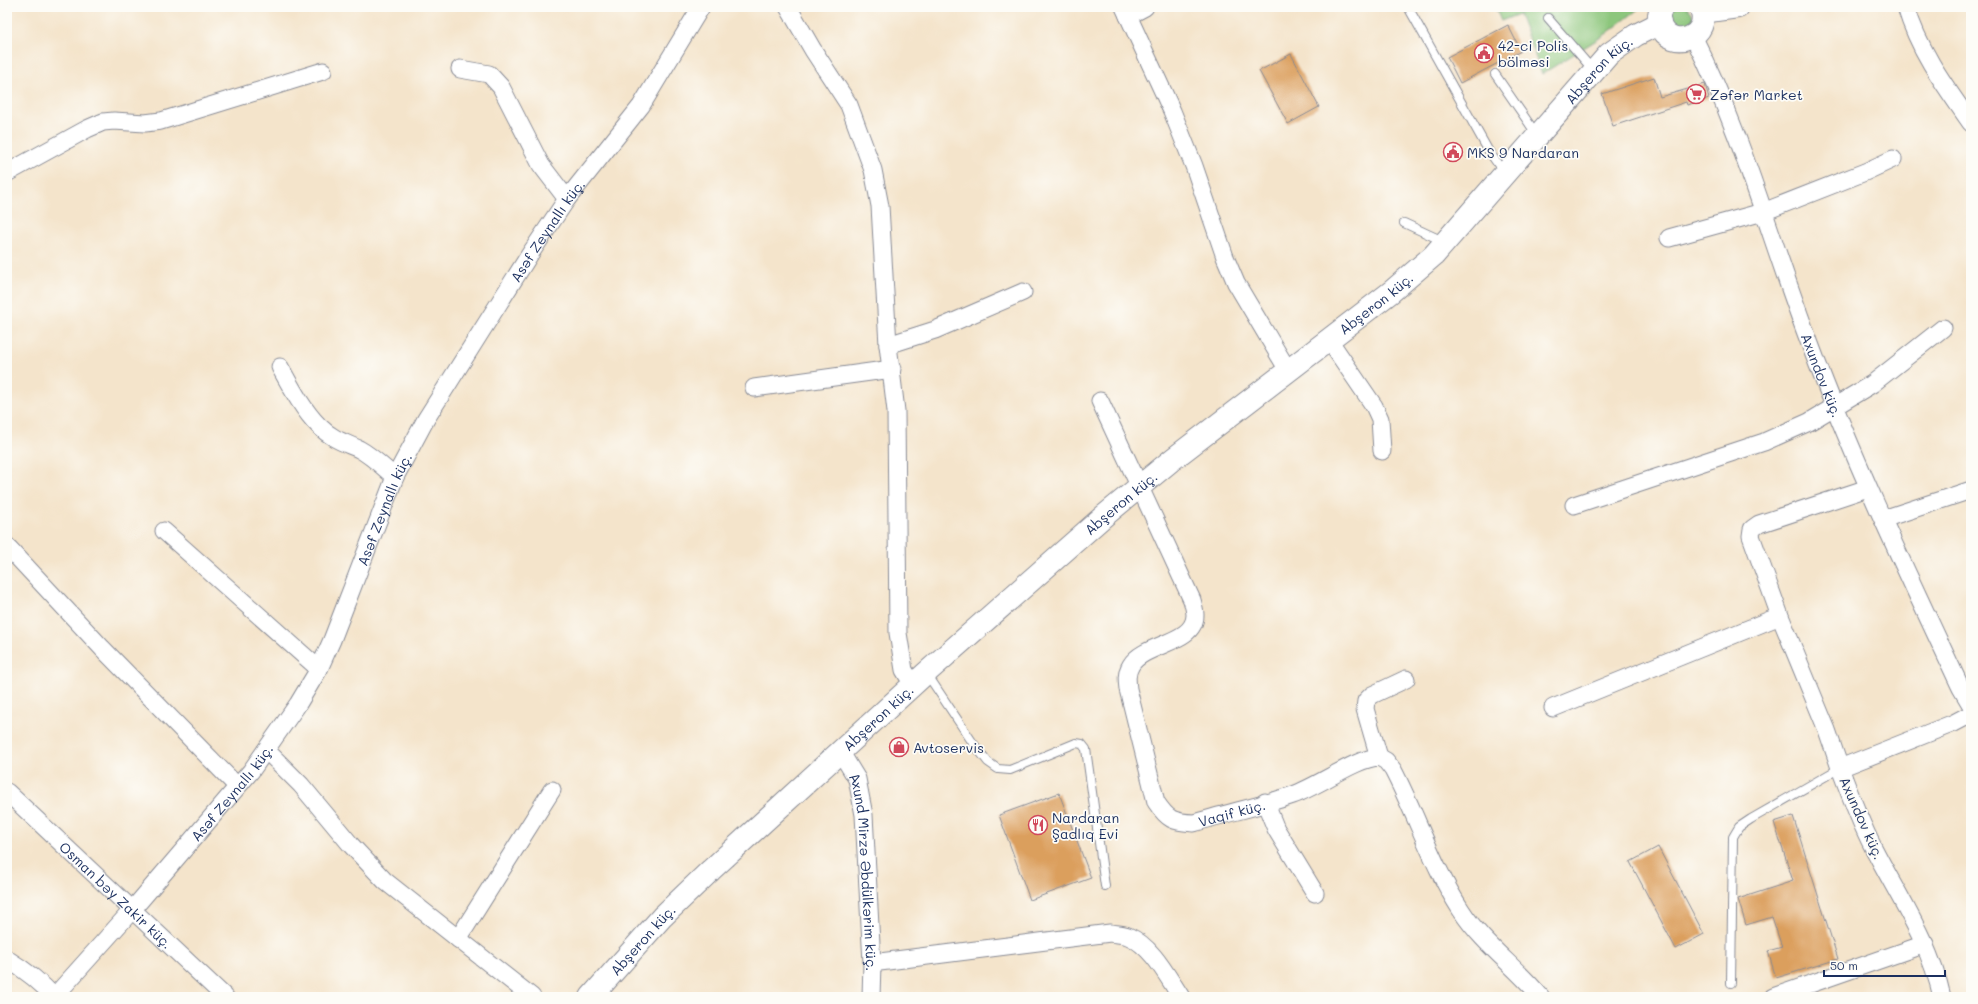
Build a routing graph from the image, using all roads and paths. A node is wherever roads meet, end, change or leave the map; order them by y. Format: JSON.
{"nodes":[{"id":1,"x":788,"y":7,"type":"edge"},
{"id":2,"x":1145,"y":7,"type":"edge"},
{"id":3,"x":1408,"y":7,"type":"edge"},
{"id":4,"x":1738,"y":7,"type":"edge"},
{"id":5,"x":1906,"y":7,"type":"edge"},
{"id":6,"x":1701,"y":9,"type":"edge"},
{"id":7,"x":694,"y":10,"type":"edge"},
{"id":8,"x":1126,"y":11,"type":"edge"},
{"id":9,"x":1661,"y":15,"type":"edge"},
{"id":10,"x":1548,"y":18,"type":"dead end"},
{"id":11,"x":1693,"y":36,"type":"junction"},
{"id":12,"x":460,"y":69,"type":"dead end"},
{"id":13,"x":1593,"y":70,"type":"junction"},
{"id":14,"x":323,"y":71,"type":"dead end"},
{"id":15,"x":1495,"y":74,"type":"dead end"},
{"id":16,"x":1971,"y":123,"type":"edge"},
{"id":17,"x":1538,"y":136,"type":"junction"},
{"id":18,"x":1893,"y":159,"type":"dead end"},
{"id":19,"x":7,"y":173,"type":"edge"},
{"id":20,"x":1504,"y":174,"type":"junction"},
{"id":21,"x":567,"y":200,"type":"junction"},
{"id":22,"x":1763,"y":212,"type":"junction"},
{"id":23,"x":1404,"y":223,"type":"dead end"},
{"id":24,"x":1669,"y":238,"type":"dead end"},
{"id":25,"x":1445,"y":243,"type":"junction"},
{"id":26,"x":1023,"y":292,"type":"dead end"},
{"id":27,"x":1943,"y":328,"type":"dead end"},
{"id":28,"x":1329,"y":340,"type":"junction"},
{"id":29,"x":888,"y":345,"type":"junction"},
{"id":30,"x":280,"y":367,"type":"dead end"},
{"id":31,"x":892,"y":369,"type":"junction"},
{"id":32,"x":1289,"y":372,"type":"junction"},
{"id":33,"x":754,"y":388,"type":"dead end"},
{"id":34,"x":1100,"y":401,"type":"dead end"},
{"id":35,"x":1835,"y":408,"type":"junction"},
{"id":36,"x":1382,"y":451,"type":"dead end"},
{"id":37,"x":395,"y":478,"type":"junction"},
{"id":38,"x":1141,"y":486,"type":"junction"},
{"id":39,"x":1868,"y":488,"type":"junction"},
{"id":40,"x":1971,"y":490,"type":"edge"},
{"id":41,"x":1574,"y":506,"type":"dead end"},
{"id":42,"x":1883,"y":519,"type":"junction"},
{"id":43,"x":164,"y":530,"type":"dead end"},
{"id":44,"x":7,"y":546,"type":"edge"},
{"id":45,"x":1780,"y":616,"type":"junction"},
{"id":46,"x":319,"y":669,"type":"junction"},
{"id":47,"x":919,"y":679,"type":"junction"},
{"id":48,"x":1406,"y":679,"type":"dead end"},
{"id":49,"x":1971,"y":705,"type":"edge"},
{"id":50,"x":1553,"y":708,"type":"dead end"},
{"id":51,"x":1971,"y":714,"type":"edge"},
{"id":52,"x":266,"y":750,"type":"junction"},
{"id":53,"x":840,"y":751,"type":"junction"},
{"id":54,"x":1379,"y":756,"type":"junction"},
{"id":55,"x":1840,"y":768,"type":"junction"},
{"id":56,"x":237,"y":786,"type":"junction"},
{"id":57,"x":552,"y":790,"type":"dead end"},
{"id":58,"x":7,"y":792,"type":"edge"},
{"id":59,"x":1265,"y":802,"type":"junction"},
{"id":60,"x":1105,"y":886,"type":"dead end"},
{"id":61,"x":1315,"y":893,"type":"dead end"},
{"id":62,"x":133,"y":909,"type":"junction"},
{"id":63,"x":458,"y":939,"type":"junction"},
{"id":64,"x":1925,"y":944,"type":"junction"},
{"id":65,"x":7,"y":959,"type":"edge"},
{"id":66,"x":872,"y":964,"type":"junction"},
{"id":67,"x":1731,"y":982,"type":"dead end"},
{"id":68,"x":54,"y":997,"type":"edge"},
{"id":69,"x":225,"y":997,"type":"edge"},
{"id":70,"x":532,"y":997,"type":"edge"},
{"id":71,"x":591,"y":997,"type":"edge"},
{"id":72,"x":871,"y":997,"type":"edge"},
{"id":73,"x":1181,"y":997,"type":"edge"},
{"id":74,"x":1541,"y":997,"type":"edge"},
{"id":75,"x":1773,"y":997,"type":"edge"},
{"id":76,"x":1942,"y":997,"type":"edge"}],
"edges":[{"from":1,"to":29,"type":"street"},
{"from":2,"to":8,"type":"street"},
{"from":3,"to":20,"type":"lane"},
{"from":4,"to":6,"type":"main road"},
{"from":5,"to":16,"type":"street"},
{"from":6,"to":11,"type":"main road"},
{"from":7,"to":21,"type":"street","name":"Asəf Zeynallı küç."},
{"from":8,"to":32,"type":"street"},
{"from":9,"to":11,"type":"main road"},
{"from":9,"to":13,"type":"main road","name":"Abşeron küç."},
{"from":10,"to":13,"type":"lane"},
{"from":11,"to":22,"type":"street","name":"Axundov küç."},
{"from":12,"to":21,"type":"street"},
{"from":13,"to":17,"type":"main road","name":"Abşeron küç."},
{"from":14,"to":19,"type":"street"},
{"from":15,"to":17,"type":"lane"},
{"from":17,"to":20,"type":"main road","name":"Abşeron küç."},
{"from":18,"to":22,"type":"street"},
{"from":20,"to":25,"type":"main road","name":"Abşeron küç."},
{"from":21,"to":37,"type":"street","name":"Asəf Zeynallı küç."},
{"from":22,"to":24,"type":"street"},
{"from":22,"to":35,"type":"street","name":"Axundov küç."},
{"from":23,"to":25,"type":"lane"},
{"from":25,"to":28,"type":"main road","name":"Abşeron küç."},
{"from":26,"to":29,"type":"street"},
{"from":27,"to":35,"type":"street"},
{"from":28,"to":32,"type":"main road","name":"Abşeron küç."},
{"from":28,"to":36,"type":"street"},
{"from":29,"to":31,"type":"street"},
{"from":30,"to":37,"type":"street"},
{"from":31,"to":33,"type":"street"},
{"from":31,"to":47,"type":"street"},
{"from":32,"to":38,"type":"main road","name":"Abşeron küç."},
{"from":34,"to":38,"type":"street","name":"Vaqif küç."},
{"from":35,"to":39,"type":"street","name":"Axundov küç."},
{"from":35,"to":41,"type":"street"},
{"from":37,"to":46,"type":"street","name":"Asəf Zeynallı küç."},
{"from":38,"to":47,"type":"main road","name":"Abşeron küç."},
{"from":38,"to":59,"type":"street","name":"Vaqif küç."},
{"from":39,"to":42,"type":"street","name":"Axundov küç."},
{"from":39,"to":45,"type":"street"},
{"from":40,"to":42,"type":"street"},
{"from":42,"to":49,"type":"street","name":"Axundov küç."},
{"from":43,"to":46,"type":"street"},
{"from":44,"to":56,"type":"street"},
{"from":45,"to":50,"type":"street"},
{"from":45,"to":55,"type":"street"},
{"from":46,"to":52,"type":"street","name":"Asəf Zeynallı küç."},
{"from":47,"to":53,"type":"main road","name":"Abşeron küç."},
{"from":47,"to":60,"type":"lane"},
{"from":48,"to":54,"type":"street"},
{"from":51,"to":55,"type":"street","name":"Axundov küç."},
{"from":52,"to":56,"type":"street","name":"Asəf Zeynallı küç."},
{"from":52,"to":63,"type":"street"},
{"from":53,"to":66,"type":"street","name":"Axund Mirzə Əbdülkərim küç."},
{"from":53,"to":71,"type":"main road","name":"Abşeron küç."},
{"from":54,"to":59,"type":"street","name":"Vaqif küç."},
{"from":54,"to":74,"type":"street"},
{"from":55,"to":64,"type":"street","name":"Axundov küç."},
{"from":55,"to":67,"type":"lane"},
{"from":56,"to":62,"type":"street","name":"Asəf Zeynallı küç."},
{"from":57,"to":63,"type":"street"},
{"from":58,"to":62,"type":"street","name":"Osman bəy Zakir küç."},
{"from":59,"to":61,"type":"street"},
{"from":62,"to":68,"type":"street","name":"Asəf Zeynallı küç."},
{"from":62,"to":69,"type":"street","name":"Osman bəy Zakir küç."},
{"from":63,"to":70,"type":"street"},
{"from":64,"to":75,"type":"street"},
{"from":64,"to":76,"type":"street","name":"Axundov küç."},
{"from":65,"to":68,"type":"street"},
{"from":66,"to":72,"type":"street","name":"Axund Mirzə Əbdülkərim küç."},
{"from":66,"to":73,"type":"street"}]}
